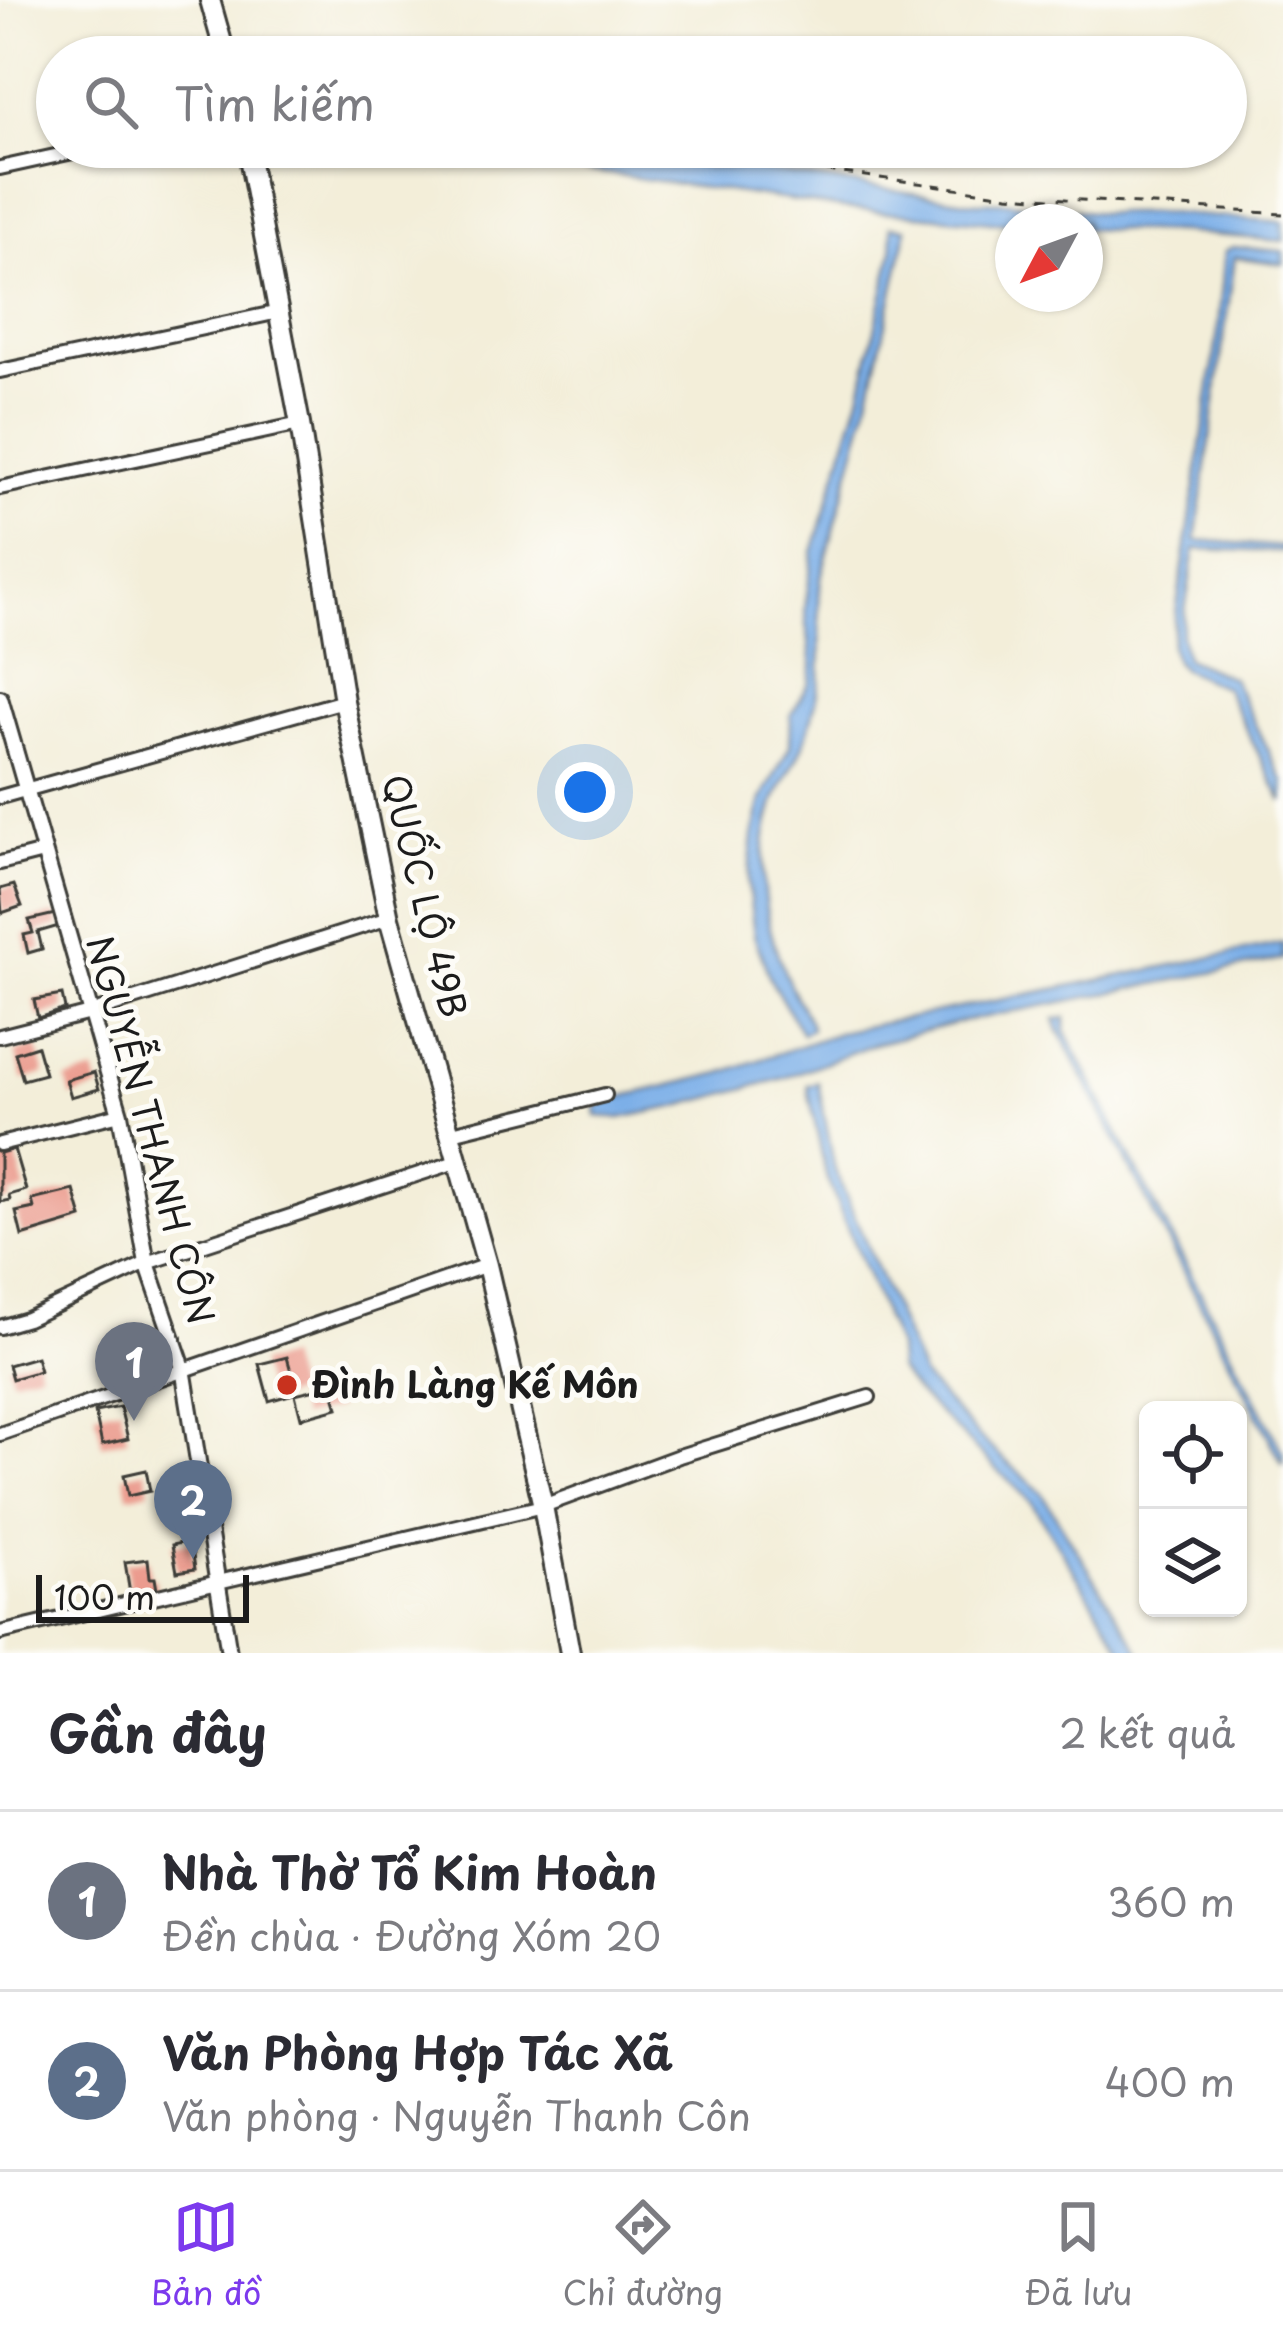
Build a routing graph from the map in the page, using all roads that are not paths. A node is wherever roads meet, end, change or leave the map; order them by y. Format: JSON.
{"nodes":[{"id":1,"x":210,"y":0,"type":"edge"},
{"id":2,"x":220,"y":36,"type":"edge"},
{"id":3,"x":36,"y":160,"type":"edge"},
{"id":4,"x":0,"y":168,"type":"edge"},
{"id":5,"x":252,"y":168,"type":"edge"},
{"id":6,"x":279,"y":312,"type":"junction"},
{"id":7,"x":0,"y":371,"type":"edge"},
{"id":8,"x":300,"y":424,"type":"junction"},
{"id":9,"x":0,"y":488,"type":"edge"},
{"id":10,"x":0,"y":698,"type":"edge"},
{"id":11,"x":344,"y":701,"type":"junction"},
{"id":12,"x":25,"y":790,"type":"junction"},
{"id":13,"x":0,"y":797,"type":"edge"},
{"id":14,"x":43,"y":852,"type":"junction"},
{"id":15,"x":0,"y":863,"type":"edge"},
{"id":16,"x":389,"y":918,"type":"junction"},
{"id":17,"x":90,"y":1012,"type":"junction"},
{"id":18,"x":0,"y":1036,"type":"edge"},
{"id":19,"x":605,"y":1095,"type":"dead end"},
{"id":20,"x":120,"y":1114,"type":"junction"},
{"id":21,"x":452,"y":1133,"type":"junction"},
{"id":22,"x":0,"y":1144,"type":"edge"},
{"id":23,"x":459,"y":1161,"type":"junction"},
{"id":24,"x":147,"y":1263,"type":"junction"},
{"id":25,"x":487,"y":1265,"type":"junction"},
{"id":26,"x":0,"y":1328,"type":"edge"},
{"id":27,"x":183,"y":1368,"type":"junction"},
{"id":28,"x":869,"y":1397,"type":"dead end"},
{"id":29,"x":0,"y":1434,"type":"edge"},
{"id":30,"x":543,"y":1506,"type":"junction"},
{"id":31,"x":219,"y":1584,"type":"junction"},
{"id":32,"x":0,"y":1633,"type":"edge"},
{"id":33,"x":230,"y":1653,"type":"edge"},
{"id":34,"x":570,"y":1653,"type":"edge"}],
"edges":[{"from":1,"to":2,"type":"main road"},
{"from":3,"to":4,"type":"street"},
{"from":5,"to":6,"type":"main road","name":"QUỐC LỘ 49B"},
{"from":6,"to":7,"type":"street"},
{"from":6,"to":8,"type":"main road","name":"QUỐC LỘ 49B"},
{"from":8,"to":9,"type":"street"},
{"from":8,"to":11,"type":"main road","name":"QUỐC LỘ 49B"},
{"from":10,"to":12,"type":"street","name":"NGUYỄN THANH CÔN"},
{"from":11,"to":12,"type":"street"},
{"from":11,"to":16,"type":"main road","name":"QUỐC LỘ 49B"},
{"from":12,"to":13,"type":"street"},
{"from":12,"to":14,"type":"street","name":"NGUYỄN THANH CÔN"},
{"from":14,"to":15,"type":"street"},
{"from":14,"to":17,"type":"street","name":"NGUYỄN THANH CÔN"},
{"from":16,"to":17,"type":"street"},
{"from":16,"to":21,"type":"main road","name":"QUỐC LỘ 49B"},
{"from":17,"to":18,"type":"street"},
{"from":17,"to":20,"type":"street","name":"NGUYỄN THANH CÔN"},
{"from":19,"to":21,"type":"street"},
{"from":20,"to":22,"type":"street"},
{"from":20,"to":24,"type":"street","name":"NGUYỄN THANH CÔN"},
{"from":21,"to":23,"type":"main road","name":"QUỐC LỘ 49B"},
{"from":23,"to":24,"type":"street"},
{"from":23,"to":25,"type":"main road","name":"QUỐC LỘ 49B"},
{"from":24,"to":26,"type":"street"},
{"from":24,"to":27,"type":"street","name":"NGUYỄN THANH CÔN"},
{"from":25,"to":27,"type":"street"},
{"from":25,"to":30,"type":"main road","name":"QUỐC LỘ 49B"},
{"from":27,"to":29,"type":"street"},
{"from":27,"to":31,"type":"street","name":"NGUYỄN THANH CÔN"},
{"from":28,"to":30,"type":"street"},
{"from":30,"to":31,"type":"street"},
{"from":30,"to":34,"type":"main road","name":"QUỐC LỘ 49B"},
{"from":31,"to":32,"type":"street"},
{"from":31,"to":33,"type":"street","name":"NGUYỄN THANH CÔN"}]}
